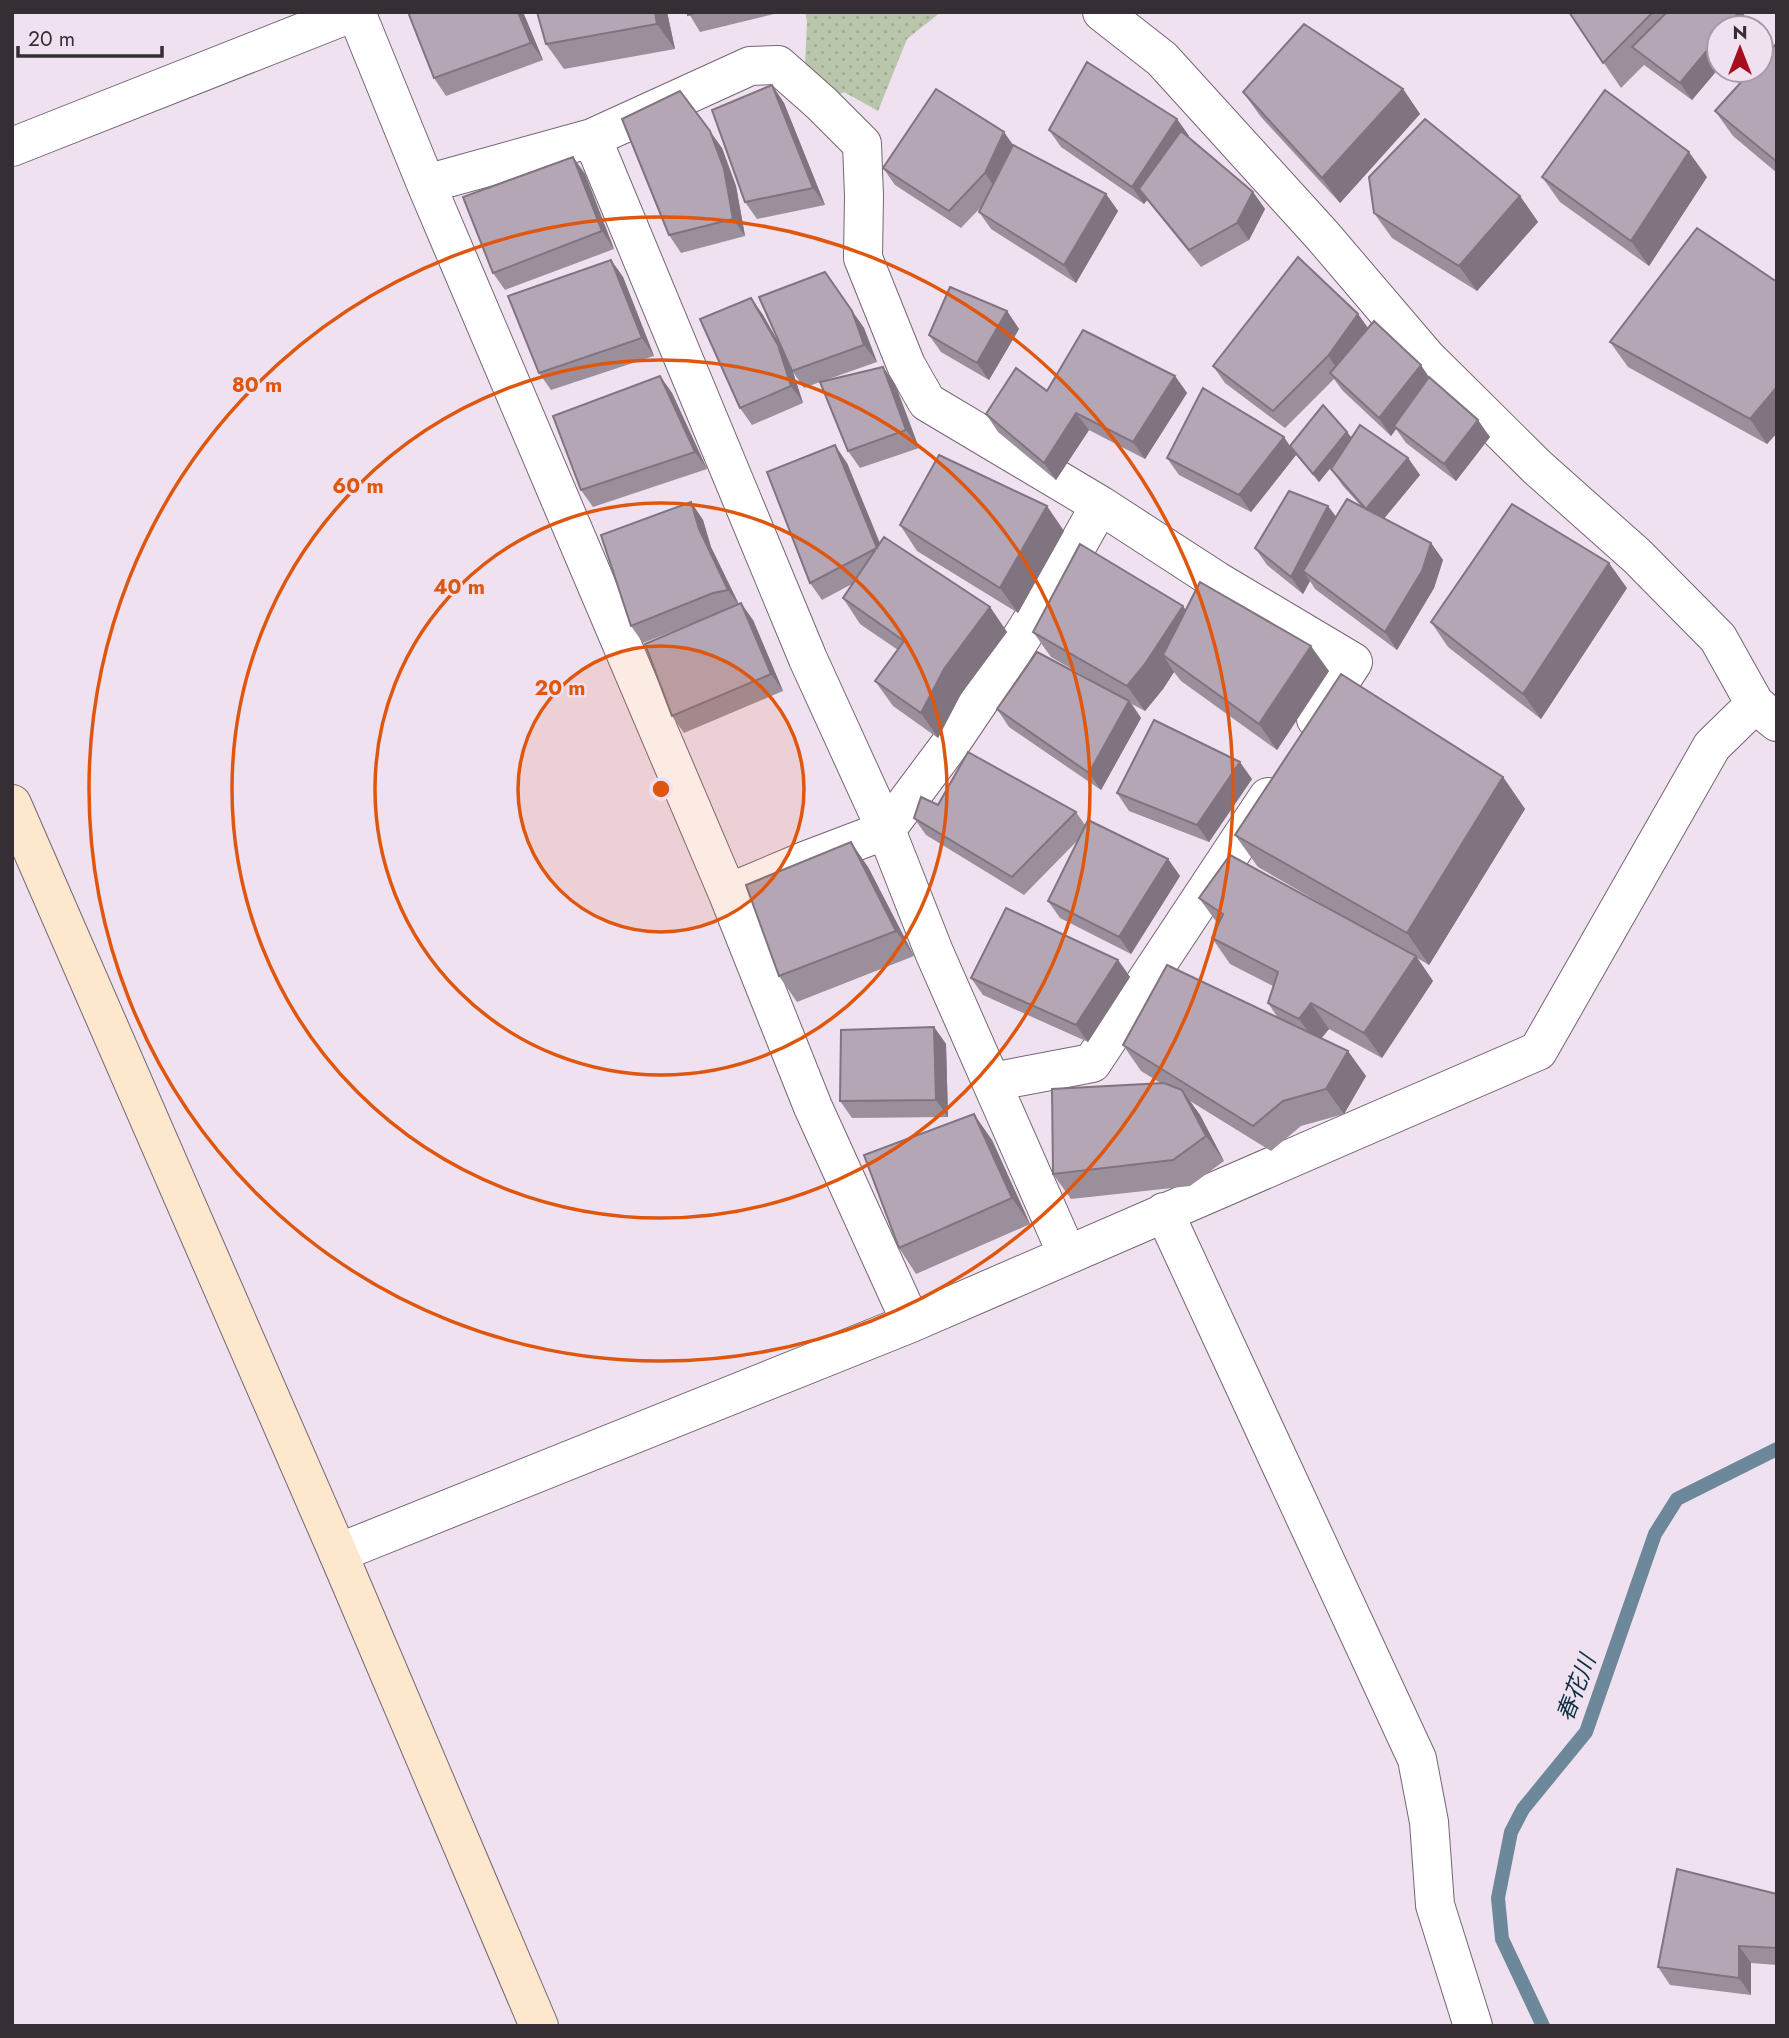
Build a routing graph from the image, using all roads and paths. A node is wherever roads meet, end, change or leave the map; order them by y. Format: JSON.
{"nodes":[{"id":1,"x":355,"y":12,"type":"edge"},
{"id":2,"x":1102,"y":12,"type":"edge"},
{"id":3,"x":592,"y":138,"type":"junction"},
{"id":4,"x":12,"y":147,"type":"edge"},
{"id":5,"x":426,"y":184,"type":"junction"},
{"id":6,"x":1100,"y":505,"type":"junction"},
{"id":7,"x":1766,"y":713,"type":"edge"},
{"id":8,"x":12,"y":804,"type":"edge"},
{"id":9,"x":886,"y":830,"type":"junction"},
{"id":10,"x":22,"y":852,"type":"edge"},
{"id":11,"x":728,"y":894,"type":"junction"},
{"id":12,"x":992,"y":1082,"type":"junction"},
{"id":13,"x":1164,"y":1212,"type":"junction"},
{"id":14,"x":1067,"y":1254,"type":"junction"},
{"id":15,"x":911,"y":1323,"type":"junction"},
{"id":16,"x":338,"y":1553,"type":"junction"},
{"id":17,"x":539,"y":2026,"type":"edge"},
{"id":18,"x":1473,"y":2026,"type":"edge"}],
"edges":[{"from":1,"to":4,"type":"street"},
{"from":1,"to":5,"type":"street"},
{"from":2,"to":7,"type":"street"},
{"from":3,"to":5,"type":"street"},
{"from":3,"to":6,"type":"street"},
{"from":3,"to":9,"type":"street"},
{"from":5,"to":11,"type":"street"},
{"from":6,"to":9,"type":"street"},
{"from":6,"to":12,"type":"street"},
{"from":7,"to":13,"type":"street"},
{"from":8,"to":10,"type":"street"},
{"from":9,"to":11,"type":"street"},
{"from":9,"to":12,"type":"street"},
{"from":10,"to":16,"type":"street"},
{"from":11,"to":15,"type":"street"},
{"from":12,"to":14,"type":"street"},
{"from":13,"to":14,"type":"street"},
{"from":13,"to":18,"type":"street"},
{"from":14,"to":15,"type":"street"},
{"from":15,"to":16,"type":"street"},
{"from":16,"to":17,"type":"street"}]}
